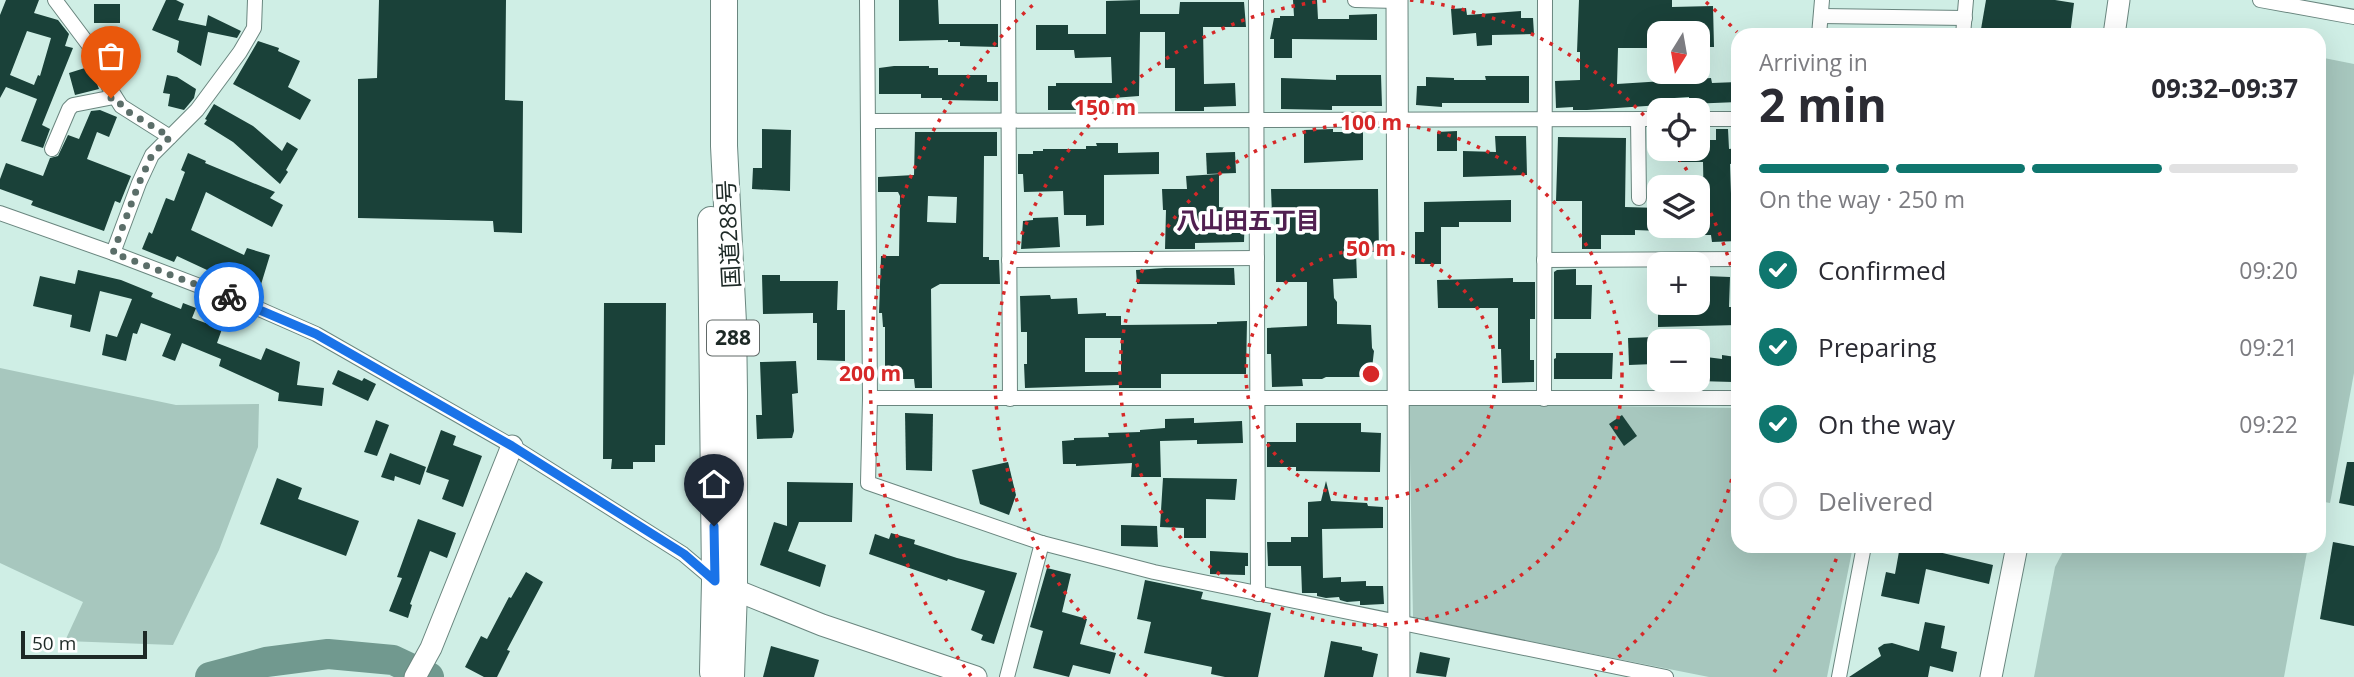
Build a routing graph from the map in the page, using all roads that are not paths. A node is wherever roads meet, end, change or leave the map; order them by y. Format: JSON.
{"nodes":[{"id":1,"x":54,"y":0,"type":"edge"},
{"id":2,"x":255,"y":0,"type":"edge"},
{"id":3,"x":710,"y":0,"type":"edge"},
{"id":4,"x":724,"y":0,"type":"edge"},
{"id":5,"x":867,"y":0,"type":"edge"},
{"id":6,"x":1008,"y":0,"type":"edge"},
{"id":7,"x":1256,"y":0,"type":"edge"},
{"id":8,"x":1355,"y":0,"type":"edge"},
{"id":9,"x":1545,"y":0,"type":"edge"},
{"id":10,"x":1822,"y":0,"type":"edge"},
{"id":11,"x":1966,"y":0,"type":"edge"},
{"id":12,"x":2119,"y":0,"type":"edge"},
{"id":13,"x":2260,"y":0,"type":"edge"},
{"id":14,"x":1397,"y":1,"type":"edge"},
{"id":15,"x":2275,"y":1,"type":"edge"},
{"id":16,"x":1821,"y":16,"type":"junction"},
{"id":17,"x":2354,"y":17,"type":"edge"},
{"id":18,"x":1965,"y":18,"type":"junction"},
{"id":19,"x":1820,"y":28,"type":"edge"},
{"id":20,"x":1963,"y":28,"type":"edge"},
{"id":21,"x":2115,"y":28,"type":"edge"},
{"id":22,"x":114,"y":97,"type":"junction"},
{"id":23,"x":1398,"y":119,"type":"junction"},
{"id":24,"x":1544,"y":119,"type":"junction"},
{"id":25,"x":1008,"y":120,"type":"junction"},
{"id":26,"x":1256,"y":120,"type":"junction"},
{"id":27,"x":1638,"y":120,"type":"junction"},
{"id":28,"x":1647,"y":120,"type":"edge"},
{"id":29,"x":1710,"y":120,"type":"edge"},
{"id":30,"x":1731,"y":120,"type":"edge"},
{"id":31,"x":869,"y":121,"type":"junction"},
{"id":32,"x":170,"y":137,"type":"junction"},
{"id":33,"x":52,"y":149,"type":"dead end"},
{"id":34,"x":1639,"y":198,"type":"dead end"},
{"id":35,"x":0,"y":213,"type":"edge"},
{"id":36,"x":113,"y":253,"type":"junction"},
{"id":37,"x":1256,"y":258,"type":"junction"},
{"id":38,"x":1731,"y":259,"type":"edge"},
{"id":39,"x":1009,"y":260,"type":"junction"},
{"id":40,"x":1544,"y":260,"type":"junction"},
{"id":41,"x":1398,"y":397,"type":"junction"},
{"id":42,"x":870,"y":398,"type":"junction"},
{"id":43,"x":1258,"y":398,"type":"junction"},
{"id":44,"x":1731,"y":398,"type":"edge"},
{"id":45,"x":1010,"y":399,"type":"junction"},
{"id":46,"x":1544,"y":399,"type":"junction"},
{"id":47,"x":512,"y":446,"type":"junction"},
{"id":48,"x":1042,"y":543,"type":"junction"},
{"id":49,"x":1863,"y":553,"type":"edge"},
{"id":50,"x":2016,"y":553,"type":"edge"},
{"id":51,"x":724,"y":586,"type":"junction"},
{"id":52,"x":1258,"y":594,"type":"junction"},
{"id":53,"x":1400,"y":623,"type":"junction"},
{"id":54,"x":415,"y":677,"type":"edge"},
{"id":55,"x":713,"y":677,"type":"edge"},
{"id":56,"x":731,"y":677,"type":"edge"},
{"id":57,"x":976,"y":677,"type":"edge"},
{"id":58,"x":1007,"y":677,"type":"edge"},
{"id":59,"x":1399,"y":677,"type":"edge"},
{"id":60,"x":1666,"y":677,"type":"edge"},
{"id":61,"x":1839,"y":677,"type":"edge"},
{"id":62,"x":1992,"y":677,"type":"edge"}],
"edges":[{"from":1,"to":22,"type":"street"},
{"from":2,"to":32,"type":"street"},
{"from":3,"to":51,"type":"highway","name":"国道288号","number":"288"},
{"from":4,"to":51,"type":"highway","name":"国道288号","number":"288"},
{"from":5,"to":31,"type":"street"},
{"from":6,"to":25,"type":"street"},
{"from":7,"to":26,"type":"street"},
{"from":8,"to":14,"type":"street"},
{"from":9,"to":24,"type":"street"},
{"from":10,"to":16,"type":"street"},
{"from":11,"to":18,"type":"street"},
{"from":12,"to":21,"type":"street"},
{"from":13,"to":15,"type":"street"},
{"from":14,"to":23,"type":"street"},
{"from":15,"to":17,"type":"street"},
{"from":16,"to":18,"type":"street"},
{"from":16,"to":19,"type":"street"},
{"from":18,"to":20,"type":"street"},
{"from":22,"to":32,"type":"street"},
{"from":22,"to":33,"type":"street"},
{"from":23,"to":24,"type":"street"},
{"from":23,"to":26,"type":"street"},
{"from":23,"to":41,"type":"street"},
{"from":24,"to":27,"type":"street"},
{"from":24,"to":40,"type":"street"},
{"from":25,"to":26,"type":"street"},
{"from":25,"to":31,"type":"street"},
{"from":25,"to":39,"type":"street"},
{"from":26,"to":37,"type":"street"},
{"from":27,"to":28,"type":"street"},
{"from":27,"to":34,"type":"street"},
{"from":29,"to":30,"type":"street"},
{"from":31,"to":42,"type":"street"},
{"from":32,"to":36,"type":"street"},
{"from":35,"to":36,"type":"street"},
{"from":36,"to":47,"type":"street"},
{"from":37,"to":39,"type":"street"},
{"from":37,"to":43,"type":"street"},
{"from":38,"to":40,"type":"street"},
{"from":39,"to":45,"type":"street"},
{"from":40,"to":46,"type":"street"},
{"from":41,"to":43,"type":"street"},
{"from":41,"to":46,"type":"street"},
{"from":41,"to":53,"type":"street"},
{"from":42,"to":45,"type":"street"},
{"from":42,"to":48,"type":"street"},
{"from":43,"to":45,"type":"street"},
{"from":43,"to":52,"type":"street"},
{"from":44,"to":46,"type":"street"},
{"from":47,"to":51,"type":"street"},
{"from":47,"to":54,"type":"street"},
{"from":48,"to":52,"type":"street"},
{"from":48,"to":58,"type":"street"},
{"from":49,"to":61,"type":"street"},
{"from":50,"to":62,"type":"street"},
{"from":51,"to":55,"type":"highway","name":"国道288号","number":"288"},
{"from":51,"to":56,"type":"highway","name":"国道288号","number":"288"},
{"from":51,"to":57,"type":"street"},
{"from":52,"to":53,"type":"street"},
{"from":53,"to":59,"type":"street"},
{"from":53,"to":60,"type":"street"}]}
